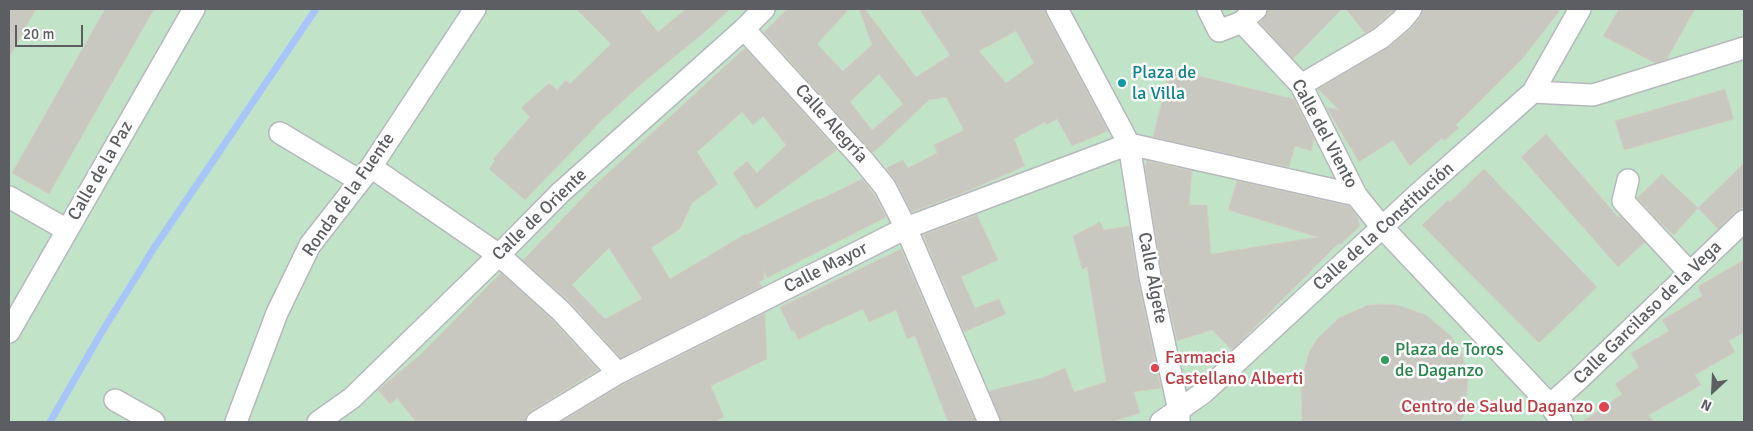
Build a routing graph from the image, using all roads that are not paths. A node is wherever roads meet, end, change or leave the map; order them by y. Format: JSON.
{"nodes":[{"id":1,"x":194,"y":9,"type":"edge"},
{"id":2,"x":475,"y":9,"type":"edge"},
{"id":3,"x":764,"y":9,"type":"edge"},
{"id":4,"x":1057,"y":9,"type":"edge"},
{"id":5,"x":1208,"y":9,"type":"edge"},
{"id":6,"x":1411,"y":9,"type":"edge"},
{"id":7,"x":1580,"y":9,"type":"edge"},
{"id":8,"x":1249,"y":15,"type":"edge"},
{"id":9,"x":744,"y":29,"type":"junction"},
{"id":10,"x":1744,"y":48,"type":"edge"},
{"id":11,"x":1301,"y":84,"type":"junction"},
{"id":12,"x":1533,"y":92,"type":"junction"},
{"id":13,"x":280,"y":134,"type":"dead end"},
{"id":14,"x":1129,"y":144,"type":"junction"},
{"id":15,"x":366,"y":174,"type":"junction"},
{"id":16,"x":1628,"y":180,"type":"dead end"},
{"id":17,"x":1356,"y":195,"type":"junction"},
{"id":18,"x":9,"y":197,"type":"edge"},
{"id":19,"x":1744,"y":221,"type":"edge"},
{"id":20,"x":1382,"y":227,"type":"junction"},
{"id":21,"x":906,"y":228,"type":"junction"},
{"id":22,"x":67,"y":230,"type":"junction"},
{"id":23,"x":499,"y":255,"type":"junction"},
{"id":24,"x":1690,"y":273,"type":"junction"},
{"id":25,"x":9,"y":332,"type":"edge"},
{"id":26,"x":618,"y":373,"type":"junction"},
{"id":27,"x":115,"y":400,"type":"dead end"},
{"id":28,"x":1550,"y":404,"type":"junction"},
{"id":29,"x":1179,"y":417,"type":"edge"},
{"id":30,"x":154,"y":422,"type":"edge"},
{"id":31,"x":236,"y":422,"type":"edge"},
{"id":32,"x":318,"y":422,"type":"edge"},
{"id":33,"x":537,"y":422,"type":"edge"},
{"id":34,"x":989,"y":422,"type":"edge"},
{"id":35,"x":1161,"y":422,"type":"edge"},
{"id":36,"x":1562,"y":422,"type":"edge"}],
"edges":[{"from":1,"to":22,"type":"street","name":"Calle de la Paz"},
{"from":2,"to":15,"type":"street","name":"Ronda de la Fuente"},
{"from":3,"to":9,"type":"street","name":"Calle de Oriente"},
{"from":4,"to":14,"type":"street"},
{"from":5,"to":8,"type":"street"},
{"from":6,"to":11,"type":"street"},
{"from":7,"to":12,"type":"street","name":"Calle de la Constitución"},
{"from":8,"to":11,"type":"street","name":"Calle del Viento"},
{"from":9,"to":21,"type":"street","name":"Calle Alegría"},
{"from":9,"to":23,"type":"street","name":"Calle de Oriente"},
{"from":10,"to":12,"type":"street"},
{"from":11,"to":17,"type":"street","name":"Calle del Viento"},
{"from":12,"to":20,"type":"street","name":"Calle de la Constitución"},
{"from":13,"to":15,"type":"street"},
{"from":14,"to":17,"type":"street"},
{"from":14,"to":21,"type":"street","name":"Calle Mayor"},
{"from":14,"to":29,"type":"street","name":"Calle Algete"},
{"from":15,"to":23,"type":"street"},
{"from":15,"to":31,"type":"street","name":"Ronda de la Fuente"},
{"from":16,"to":24,"type":"street"},
{"from":17,"to":20,"type":"street","name":"Calle del Viento"},
{"from":18,"to":22,"type":"street"},
{"from":19,"to":24,"type":"street","name":"Calle Garcilaso de la Vega"},
{"from":20,"to":28,"type":"street","name":"Calle del Viento"},
{"from":20,"to":29,"type":"street","name":"Calle de la Constitución"},
{"from":21,"to":26,"type":"street","name":"Calle Mayor"},
{"from":21,"to":34,"type":"street","name":"Calle Alegría"},
{"from":22,"to":25,"type":"street","name":"Calle de la Paz"},
{"from":23,"to":26,"type":"street"},
{"from":23,"to":32,"type":"street","name":"Calle de Oriente"},
{"from":24,"to":28,"type":"street","name":"Calle Garcilaso de la Vega"},
{"from":26,"to":33,"type":"street","name":"Calle Mayor"},
{"from":27,"to":30,"type":"street"},
{"from":28,"to":36,"type":"street","name":"Calle del Viento"},
{"from":29,"to":35,"type":"street","name":"Calle de la Constitución"}]}
